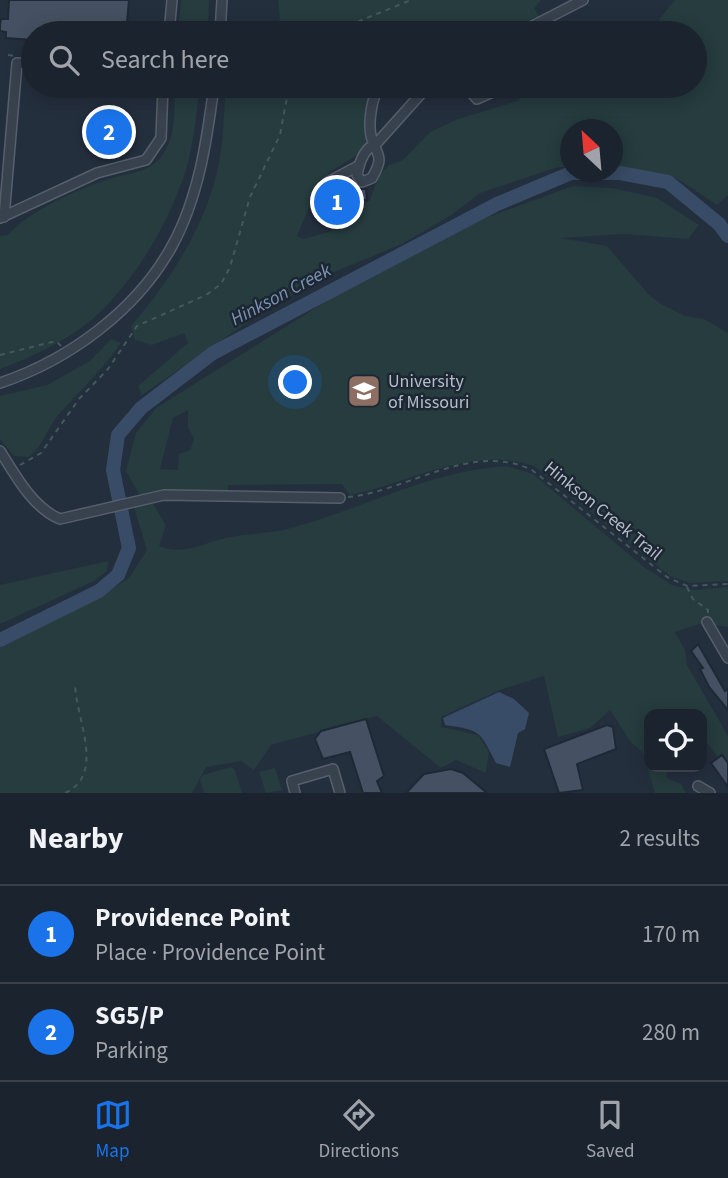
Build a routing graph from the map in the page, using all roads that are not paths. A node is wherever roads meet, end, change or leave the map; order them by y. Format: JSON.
{"nodes":[{"id":1,"x":172,"y":0,"type":"edge"},
{"id":2,"x":222,"y":0,"type":"edge"},
{"id":3,"x":583,"y":0,"type":"edge"},
{"id":4,"x":170,"y":21,"type":"edge"},
{"id":5,"x":221,"y":21,"type":"edge"},
{"id":6,"x":542,"y":21,"type":"edge"},
{"id":7,"x":21,"y":63,"type":"edge"},
{"id":8,"x":162,"y":98,"type":"edge"},
{"id":9,"x":212,"y":98,"type":"edge"},
{"id":10,"x":375,"y":98,"type":"edge"},
{"id":11,"x":417,"y":98,"type":"edge"},
{"id":12,"x":376,"y":144,"type":"junction"},
{"id":13,"x":358,"y":166,"type":"junction"},
{"id":14,"x":318,"y":197,"type":"dead end"},
{"id":15,"x":2,"y":217,"type":"edge"},
{"id":16,"x":0,"y":383,"type":"edge"},
{"id":17,"x":0,"y":451,"type":"edge"},
{"id":18,"x":340,"y":498,"type":"road end"},
{"id":19,"x":707,"y":622,"type":"road end"},
{"id":20,"x":728,"y":658,"type":"edge"},
{"id":21,"x":698,"y":786,"type":"dead end"},
{"id":22,"x":295,"y":793,"type":"edge"},
{"id":23,"x":340,"y":793,"type":"edge"},
{"id":24,"x":710,"y":793,"type":"edge"}],
"edges":[{"from":1,"to":4,"type":"street"},
{"from":2,"to":5,"type":"street"},
{"from":3,"to":6,"type":"street"},
{"from":7,"to":15,"type":"street"},
{"from":8,"to":15,"type":"street"},
{"from":9,"to":16,"type":"street"},
{"from":10,"to":12,"type":"street"},
{"from":11,"to":12,"type":"street"},
{"from":12,"to":13,"type":"street"},
{"from":12,"to":13,"type":"street"},
{"from":13,"to":14,"type":"street"},
{"from":17,"to":18,"type":"street"},
{"from":19,"to":20,"type":"street"},
{"from":21,"to":24,"type":"street"},
{"from":22,"to":23,"type":"street"}]}
